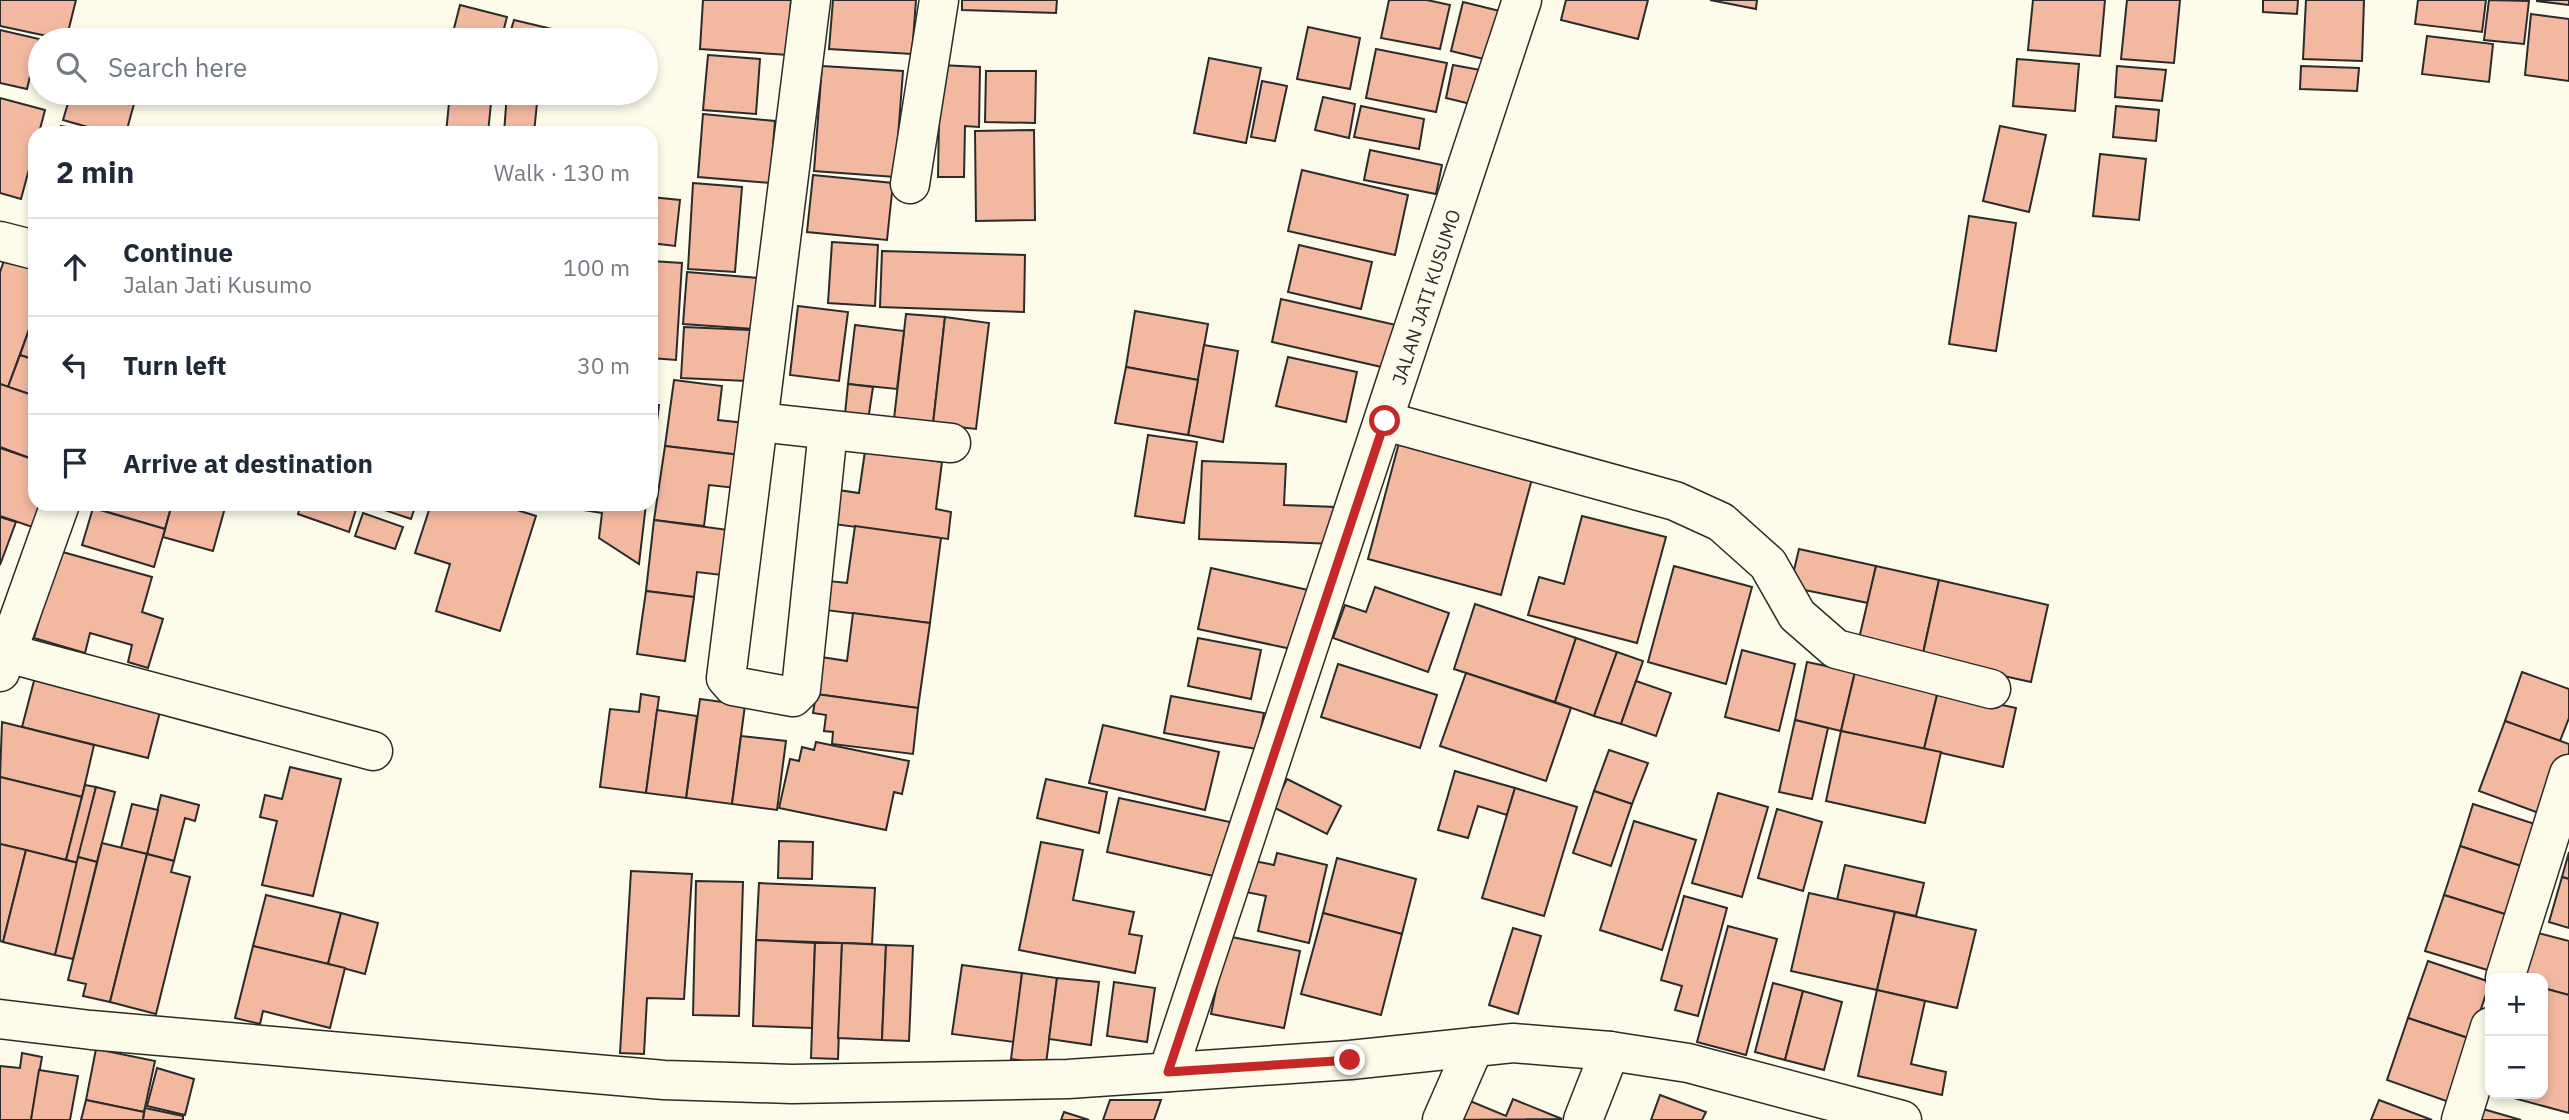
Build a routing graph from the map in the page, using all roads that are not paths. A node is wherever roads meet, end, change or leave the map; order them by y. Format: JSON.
{"nodes":[{"id":1,"x":811,"y":0,"type":"edge"},
{"id":2,"x":939,"y":0,"type":"edge"},
{"id":3,"x":1522,"y":0,"type":"edge"},
{"id":4,"x":910,"y":184,"type":"dead end"},
{"id":5,"x":0,"y":241,"type":"edge"},
{"id":6,"x":28,"y":248,"type":"edge"},
{"id":7,"x":1385,"y":421,"type":"junction"},
{"id":8,"x":758,"y":422,"type":"junction"},
{"id":9,"x":828,"y":430,"type":"junction"},
{"id":10,"x":951,"y":443,"type":"dead end"},
{"id":11,"x":57,"y":511,"type":"edge"},
{"id":12,"x":3,"y":662,"type":"edge"},
{"id":13,"x":1991,"y":689,"type":"dead end"},
{"id":14,"x":373,"y":751,"type":"dead end"},
{"id":15,"x":2569,"y":774,"type":"edge"},
{"id":16,"x":2507,"y":973,"type":"edge"},
{"id":17,"x":0,"y":1019,"type":"edge"},
{"id":18,"x":2487,"y":1036,"type":"edge"},
{"id":19,"x":1474,"y":1047,"type":"junction"},
{"id":20,"x":1610,"y":1051,"type":"junction"},
{"id":21,"x":1168,"y":1072,"type":"junction"},
{"id":22,"x":1442,"y":1120,"type":"edge"},
{"id":23,"x":1583,"y":1120,"type":"edge"},
{"id":24,"x":1902,"y":1120,"type":"edge"},
{"id":25,"x":2461,"y":1120,"type":"edge"}],
"edges":[{"from":1,"to":8,"type":"street"},
{"from":2,"to":4,"type":"street"},
{"from":3,"to":7,"type":"street","name":"JALAN JATI KUSUMO"},
{"from":5,"to":6,"type":"street"},
{"from":7,"to":13,"type":"street"},
{"from":7,"to":21,"type":"street","name":"JALAN JATI KUSUMO"},
{"from":8,"to":9,"type":"street"},
{"from":8,"to":9,"type":"street"},
{"from":9,"to":10,"type":"street"},
{"from":11,"to":12,"type":"street"},
{"from":12,"to":14,"type":"street"},
{"from":15,"to":16,"type":"street"},
{"from":17,"to":21,"type":"street"},
{"from":18,"to":25,"type":"street"},
{"from":19,"to":20,"type":"street"},
{"from":19,"to":21,"type":"street"},
{"from":19,"to":22,"type":"street"},
{"from":20,"to":23,"type":"street"},
{"from":20,"to":24,"type":"street"}]}
